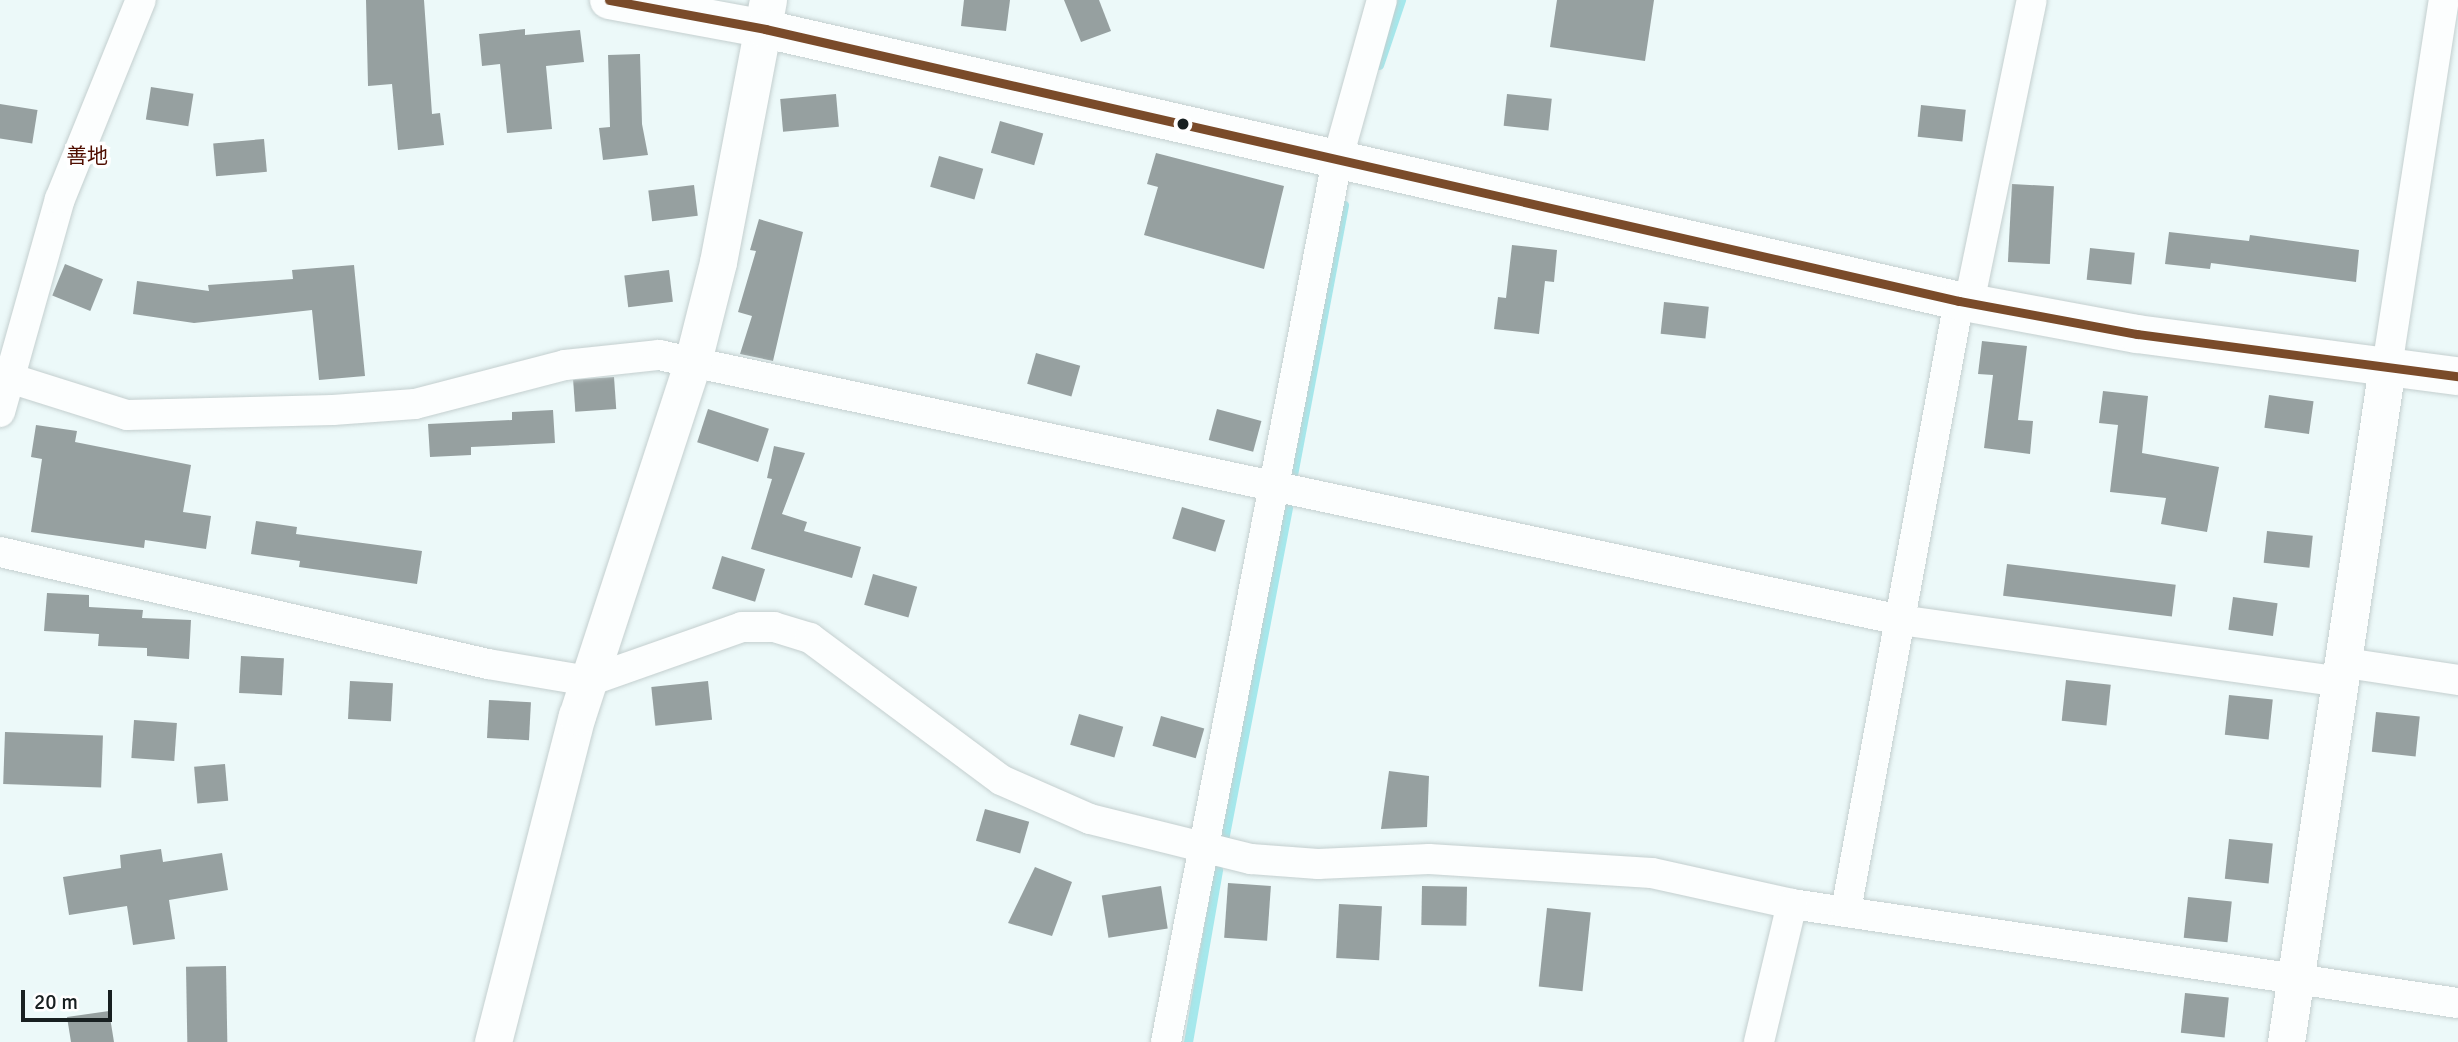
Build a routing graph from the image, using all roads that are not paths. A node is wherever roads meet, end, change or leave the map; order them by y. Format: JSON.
{"nodes":[{"id":1,"x":141,"y":0,"type":"edge"},
{"id":2,"x":609,"y":0,"type":"edge"},
{"id":3,"x":1382,"y":0,"type":"edge"},
{"id":4,"x":2032,"y":0,"type":"edge"},
{"id":5,"x":2444,"y":0,"type":"edge"},
{"id":6,"x":767,"y":15,"type":"edge"},
{"id":7,"x":1337,"y":161,"type":"junction"},
{"id":8,"x":1964,"y":302,"type":"junction"},
{"id":9,"x":693,"y":360,"type":"junction"},
{"id":10,"x":2387,"y":367,"type":"junction"},
{"id":11,"x":2458,"y":376,"type":"edge"},
{"id":12,"x":5,"y":377,"type":"edge"},
{"id":13,"x":0,"y":412,"type":"edge"},
{"id":14,"x":1271,"y":486,"type":"junction"},
{"id":15,"x":0,"y":552,"type":"edge"},
{"id":16,"x":1900,"y":620,"type":"junction"},
{"id":17,"x":2344,"y":673,"type":"junction"},
{"id":18,"x":2458,"y":680,"type":"edge"},
{"id":19,"x":589,"y":681,"type":"junction"},
{"id":20,"x":1201,"y":847,"type":"junction"},
{"id":21,"x":1792,"y":904,"type":"junction"},
{"id":22,"x":1846,"y":910,"type":"junction"},
{"id":23,"x":2297,"y":979,"type":"junction"},
{"id":24,"x":2458,"y":1003,"type":"edge"},
{"id":25,"x":494,"y":1042,"type":"edge"},
{"id":26,"x":1166,"y":1042,"type":"edge"},
{"id":27,"x":1759,"y":1042,"type":"edge"},
{"id":28,"x":2286,"y":1042,"type":"edge"}],
"edges":[{"from":1,"to":12,"type":"street"},
{"from":2,"to":6,"type":"main road"},
{"from":3,"to":7,"type":"street"},
{"from":4,"to":8,"type":"street"},
{"from":5,"to":10,"type":"street"},
{"from":6,"to":7,"type":"main road"},
{"from":6,"to":9,"type":"street"},
{"from":7,"to":8,"type":"main road"},
{"from":7,"to":14,"type":"street"},
{"from":8,"to":10,"type":"main road"},
{"from":8,"to":16,"type":"street"},
{"from":9,"to":12,"type":"street"},
{"from":9,"to":14,"type":"street"},
{"from":9,"to":19,"type":"street"},
{"from":10,"to":11,"type":"main road"},
{"from":10,"to":17,"type":"street"},
{"from":12,"to":13,"type":"street"},
{"from":14,"to":16,"type":"street"},
{"from":14,"to":20,"type":"street"},
{"from":15,"to":19,"type":"street"},
{"from":16,"to":17,"type":"street"},
{"from":16,"to":22,"type":"street"},
{"from":17,"to":18,"type":"street"},
{"from":17,"to":23,"type":"street"},
{"from":19,"to":20,"type":"street"},
{"from":19,"to":25,"type":"street"},
{"from":20,"to":21,"type":"street"},
{"from":20,"to":26,"type":"street"},
{"from":21,"to":22,"type":"street"},
{"from":21,"to":27,"type":"street"},
{"from":22,"to":23,"type":"street"},
{"from":23,"to":24,"type":"street"},
{"from":23,"to":28,"type":"street"}]}
